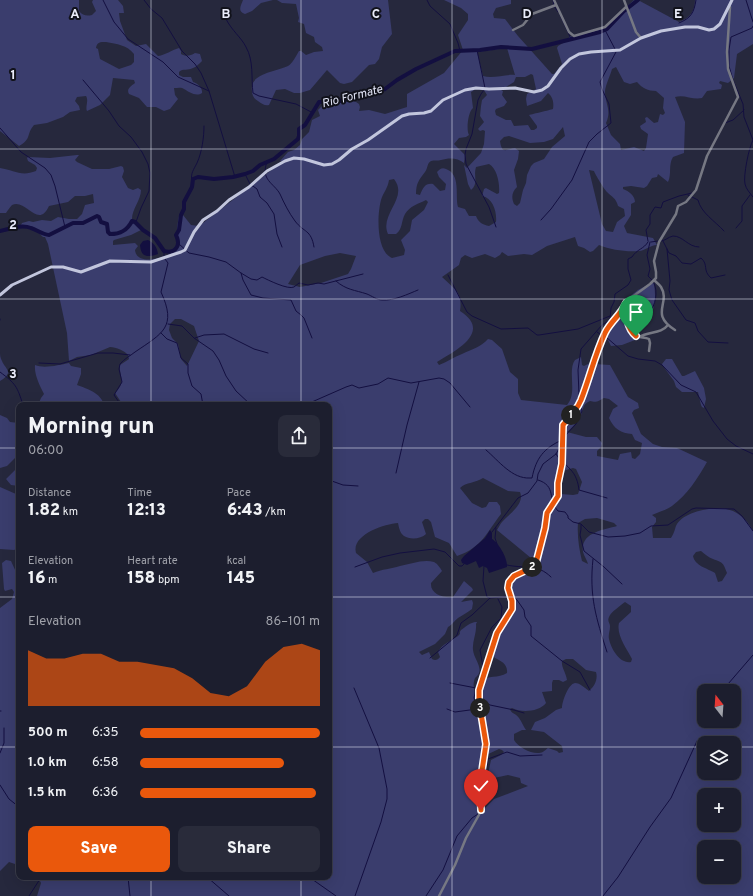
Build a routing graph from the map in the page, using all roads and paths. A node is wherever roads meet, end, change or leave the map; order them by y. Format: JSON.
{"nodes":[{"id":1,"x":554,"y":0,"type":"edge"},
{"id":2,"x":624,"y":0,"type":"edge"},
{"id":3,"x":732,"y":0,"type":"edge"},
{"id":4,"x":557,"y":5,"type":"junction"},
{"id":5,"x":730,"y":6,"type":"junction"},
{"id":6,"x":626,"y":7,"type":"junction"},
{"id":7,"x":513,"y":30,"type":"dead end"},
{"id":8,"x":641,"y":38,"type":"junction"},
{"id":9,"x":654,"y":280,"type":"junction"},
{"id":10,"x":0,"y":295,"type":"edge"},
{"id":11,"x":626,"y":303,"type":"junction"},
{"id":12,"x":668,"y":325,"type":"junction"},
{"id":13,"x":675,"y":330,"type":"dead end"},
{"id":14,"x":639,"y":337,"type":"junction"},
{"id":15,"x":649,"y":351,"type":"dead end"},
{"id":16,"x":439,"y":896,"type":"edge"}],
"edges":[{"from":1,"to":4,"type":"street"},
{"from":2,"to":6,"type":"street"},
{"from":3,"to":5,"type":"main road"},
{"from":4,"to":6,"type":"street"},
{"from":4,"to":7,"type":"street"},
{"from":5,"to":8,"type":"main road"},
{"from":5,"to":9,"type":"street"},
{"from":6,"to":8,"type":"street"},
{"from":8,"to":10,"type":"main road"},
{"from":9,"to":11,"type":"street"},
{"from":9,"to":12,"type":"street"},
{"from":11,"to":14,"type":"street"},
{"from":11,"to":16,"type":"street"},
{"from":12,"to":13,"type":"street"},
{"from":12,"to":14,"type":"street"},
{"from":14,"to":15,"type":"street"}]}
